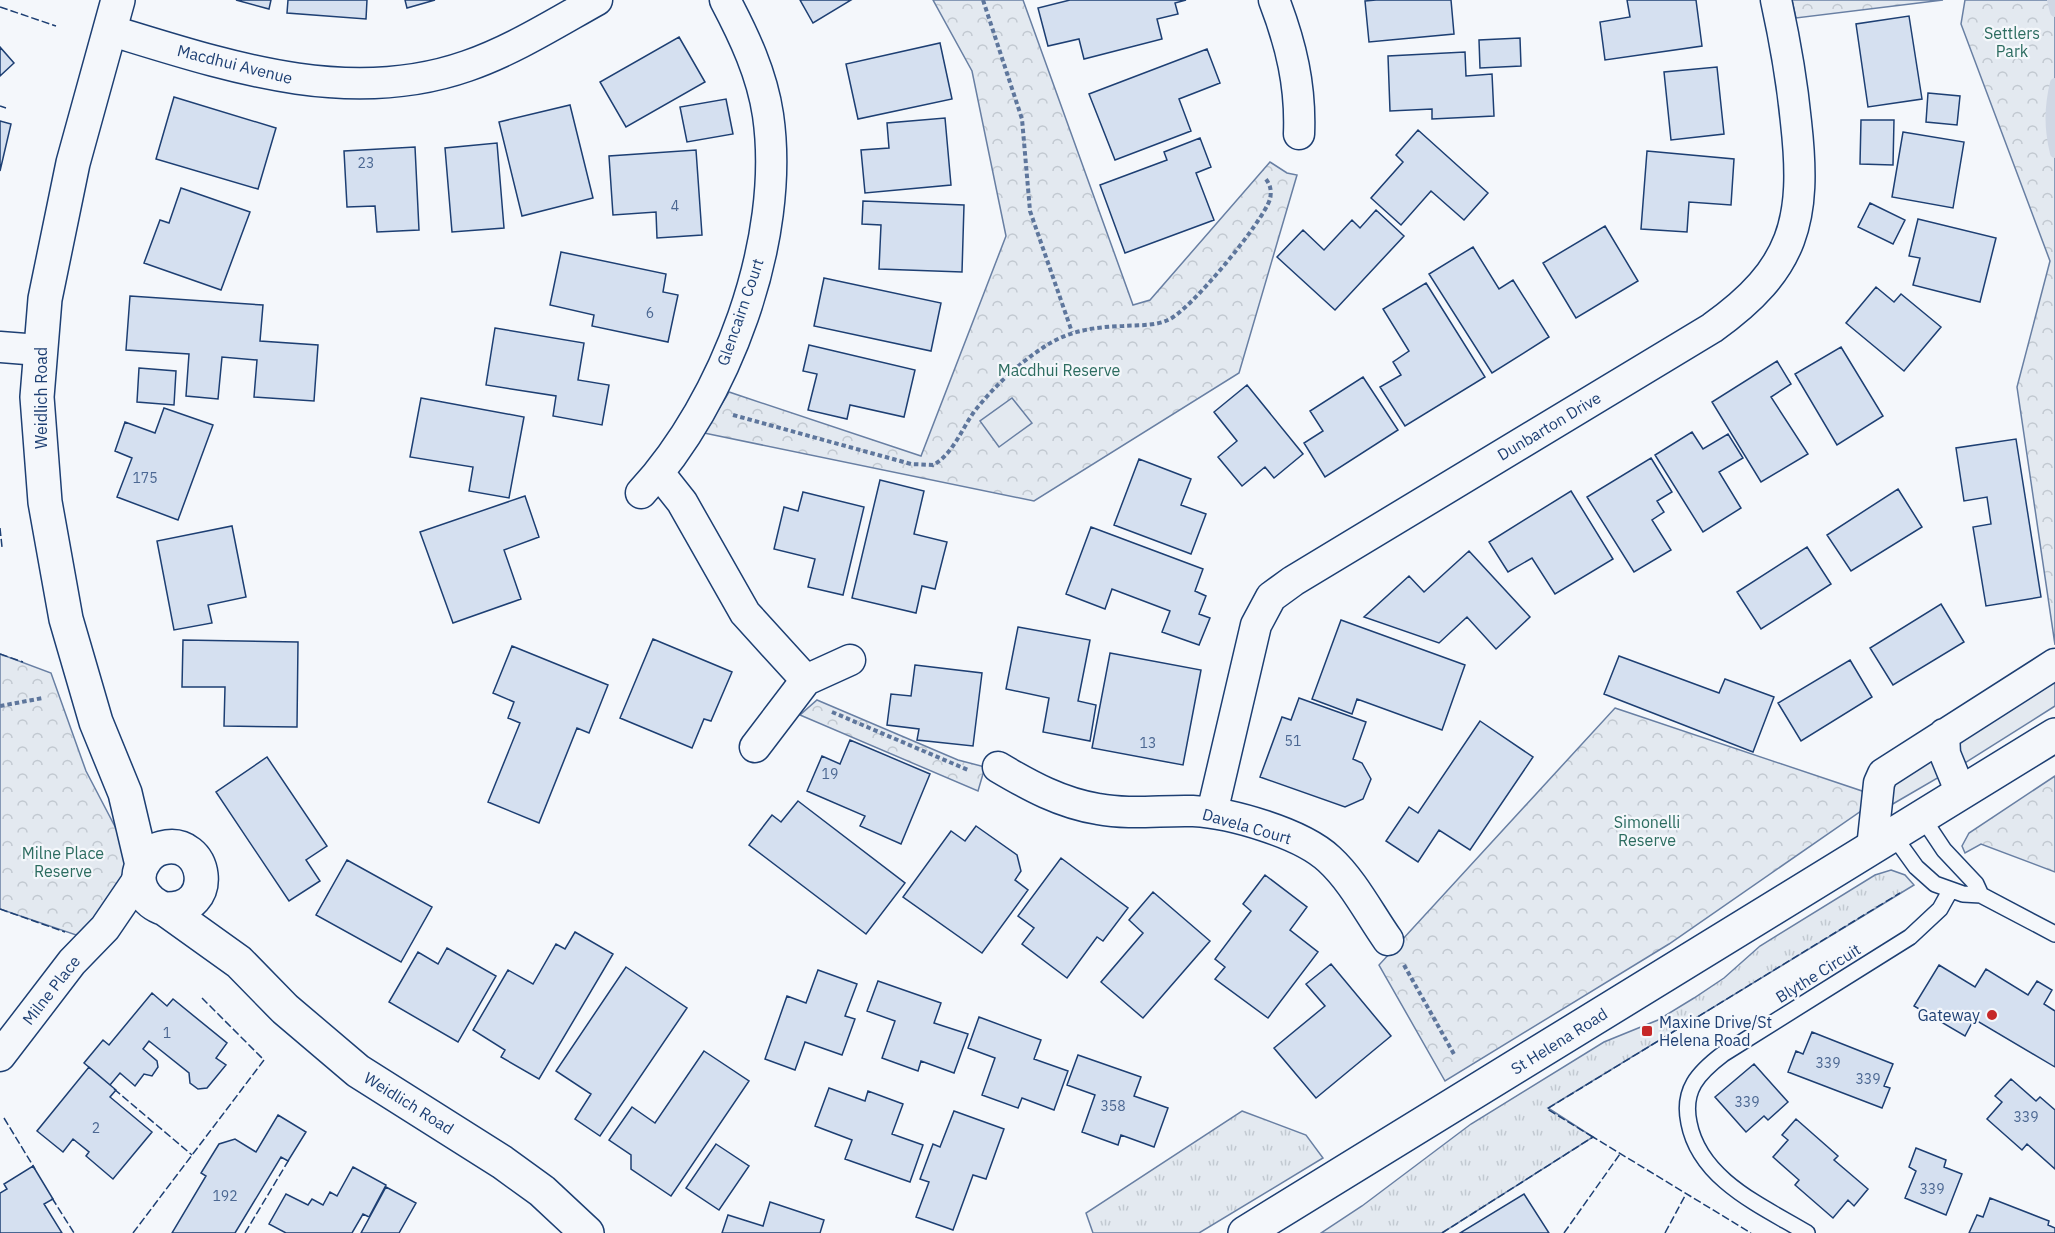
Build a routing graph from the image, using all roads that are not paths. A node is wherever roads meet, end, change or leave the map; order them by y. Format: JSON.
{"nodes":[{"id":1,"x":597,"y":0,"type":"edge"},
{"id":2,"x":725,"y":0,"type":"edge"},
{"id":3,"x":1274,"y":0,"type":"edge"},
{"id":4,"x":1776,"y":0,"type":"edge"},
{"id":5,"x":114,"y":15,"type":"edge"},
{"id":6,"x":1299,"y":134,"type":"dead end"},
{"id":7,"x":0,"y":347,"type":"edge"},
{"id":8,"x":39,"y":350,"type":"junction"},
{"id":9,"x":850,"y":660,"type":"dead end"},
{"id":10,"x":2055,"y":664,"type":"edge"},
{"id":11,"x":806,"y":680,"type":"junction"},
{"id":12,"x":1944,"y":734,"type":"junction"},
{"id":13,"x":2055,"y":735,"type":"edge"},
{"id":14,"x":755,"y":747,"type":"dead end"},
{"id":15,"x":998,"y":767,"type":"road end"},
{"id":16,"x":125,"y":793,"type":"junction"},
{"id":17,"x":1961,"y":794,"type":"junction"},
{"id":18,"x":1212,"y":813,"type":"junction"},
{"id":19,"x":1922,"y":817,"type":"junction"},
{"id":20,"x":1882,"y":842,"type":"junction"},
{"id":21,"x":177,"y":848,"type":"junction"},
{"id":22,"x":140,"y":871,"type":"junction"},
{"id":23,"x":201,"y":886,"type":"junction"},
{"id":24,"x":1950,"y":891,"type":"junction"},
{"id":25,"x":1981,"y":895,"type":"junction"},
{"id":26,"x":163,"y":908,"type":"junction"},
{"id":27,"x":105,"y":928,"type":"junction"},
{"id":28,"x":2055,"y":934,"type":"edge"},
{"id":29,"x":1388,"y":940,"type":"road end"},
{"id":30,"x":239,"y":962,"type":"junction"},
{"id":31,"x":0,"y":1056,"type":"edge"},
{"id":32,"x":1249,"y":1232,"type":"edge"},
{"id":33,"x":587,"y":1233,"type":"edge"},
{"id":34,"x":1807,"y":1233,"type":"edge"}],
"edges":[{"from":1,"to":5,"type":"street","name":"Macdhui Avenue"},
{"from":2,"to":11,"type":"street","name":"Glencairn Court"},
{"from":3,"to":6,"type":"street"},
{"from":4,"to":18,"type":"street","name":"Dunbarton Drive"},
{"from":5,"to":8,"type":"street","name":"Weidlich Road"},
{"from":7,"to":8,"type":"street"},
{"from":8,"to":16,"type":"street","name":"Weidlich Road"},
{"from":9,"to":11,"type":"street"},
{"from":10,"to":12,"type":"street"},
{"from":11,"to":14,"type":"street"},
{"from":12,"to":17,"type":"street"},
{"from":12,"to":20,"type":"street"},
{"from":13,"to":17,"type":"street","name":"St Helena Road"},
{"from":15,"to":18,"type":"street","name":"Davela Court"},
{"from":16,"to":21,"type":"street","name":"Weidlich Road"},
{"from":16,"to":22,"type":"street","name":"Weidlich Road"},
{"from":17,"to":19,"type":"street","name":"St Helena Road"},
{"from":18,"to":29,"type":"street","name":"Davela Court"},
{"from":19,"to":20,"type":"street","name":"St Helena Road"},
{"from":19,"to":25,"type":"lane"},
{"from":20,"to":24,"type":"lane"},
{"from":20,"to":32,"type":"street","name":"St Helena Road"},
{"from":21,"to":22,"type":"street"},
{"from":21,"to":23,"type":"street"},
{"from":22,"to":26,"type":"street"},
{"from":22,"to":27,"type":"street","name":"Milne Place"},
{"from":23,"to":26,"type":"street"},
{"from":23,"to":30,"type":"street","name":"Weidlich Road"},
{"from":24,"to":25,"type":"lane"},
{"from":24,"to":34,"type":"lane","name":"Blythe Circuit"},
{"from":25,"to":28,"type":"lane"},
{"from":26,"to":27,"type":"street","name":"Milne Place"},
{"from":26,"to":30,"type":"street","name":"Weidlich Road"},
{"from":27,"to":31,"type":"street","name":"Milne Place"},
{"from":30,"to":33,"type":"street","name":"Weidlich Road"}]}
